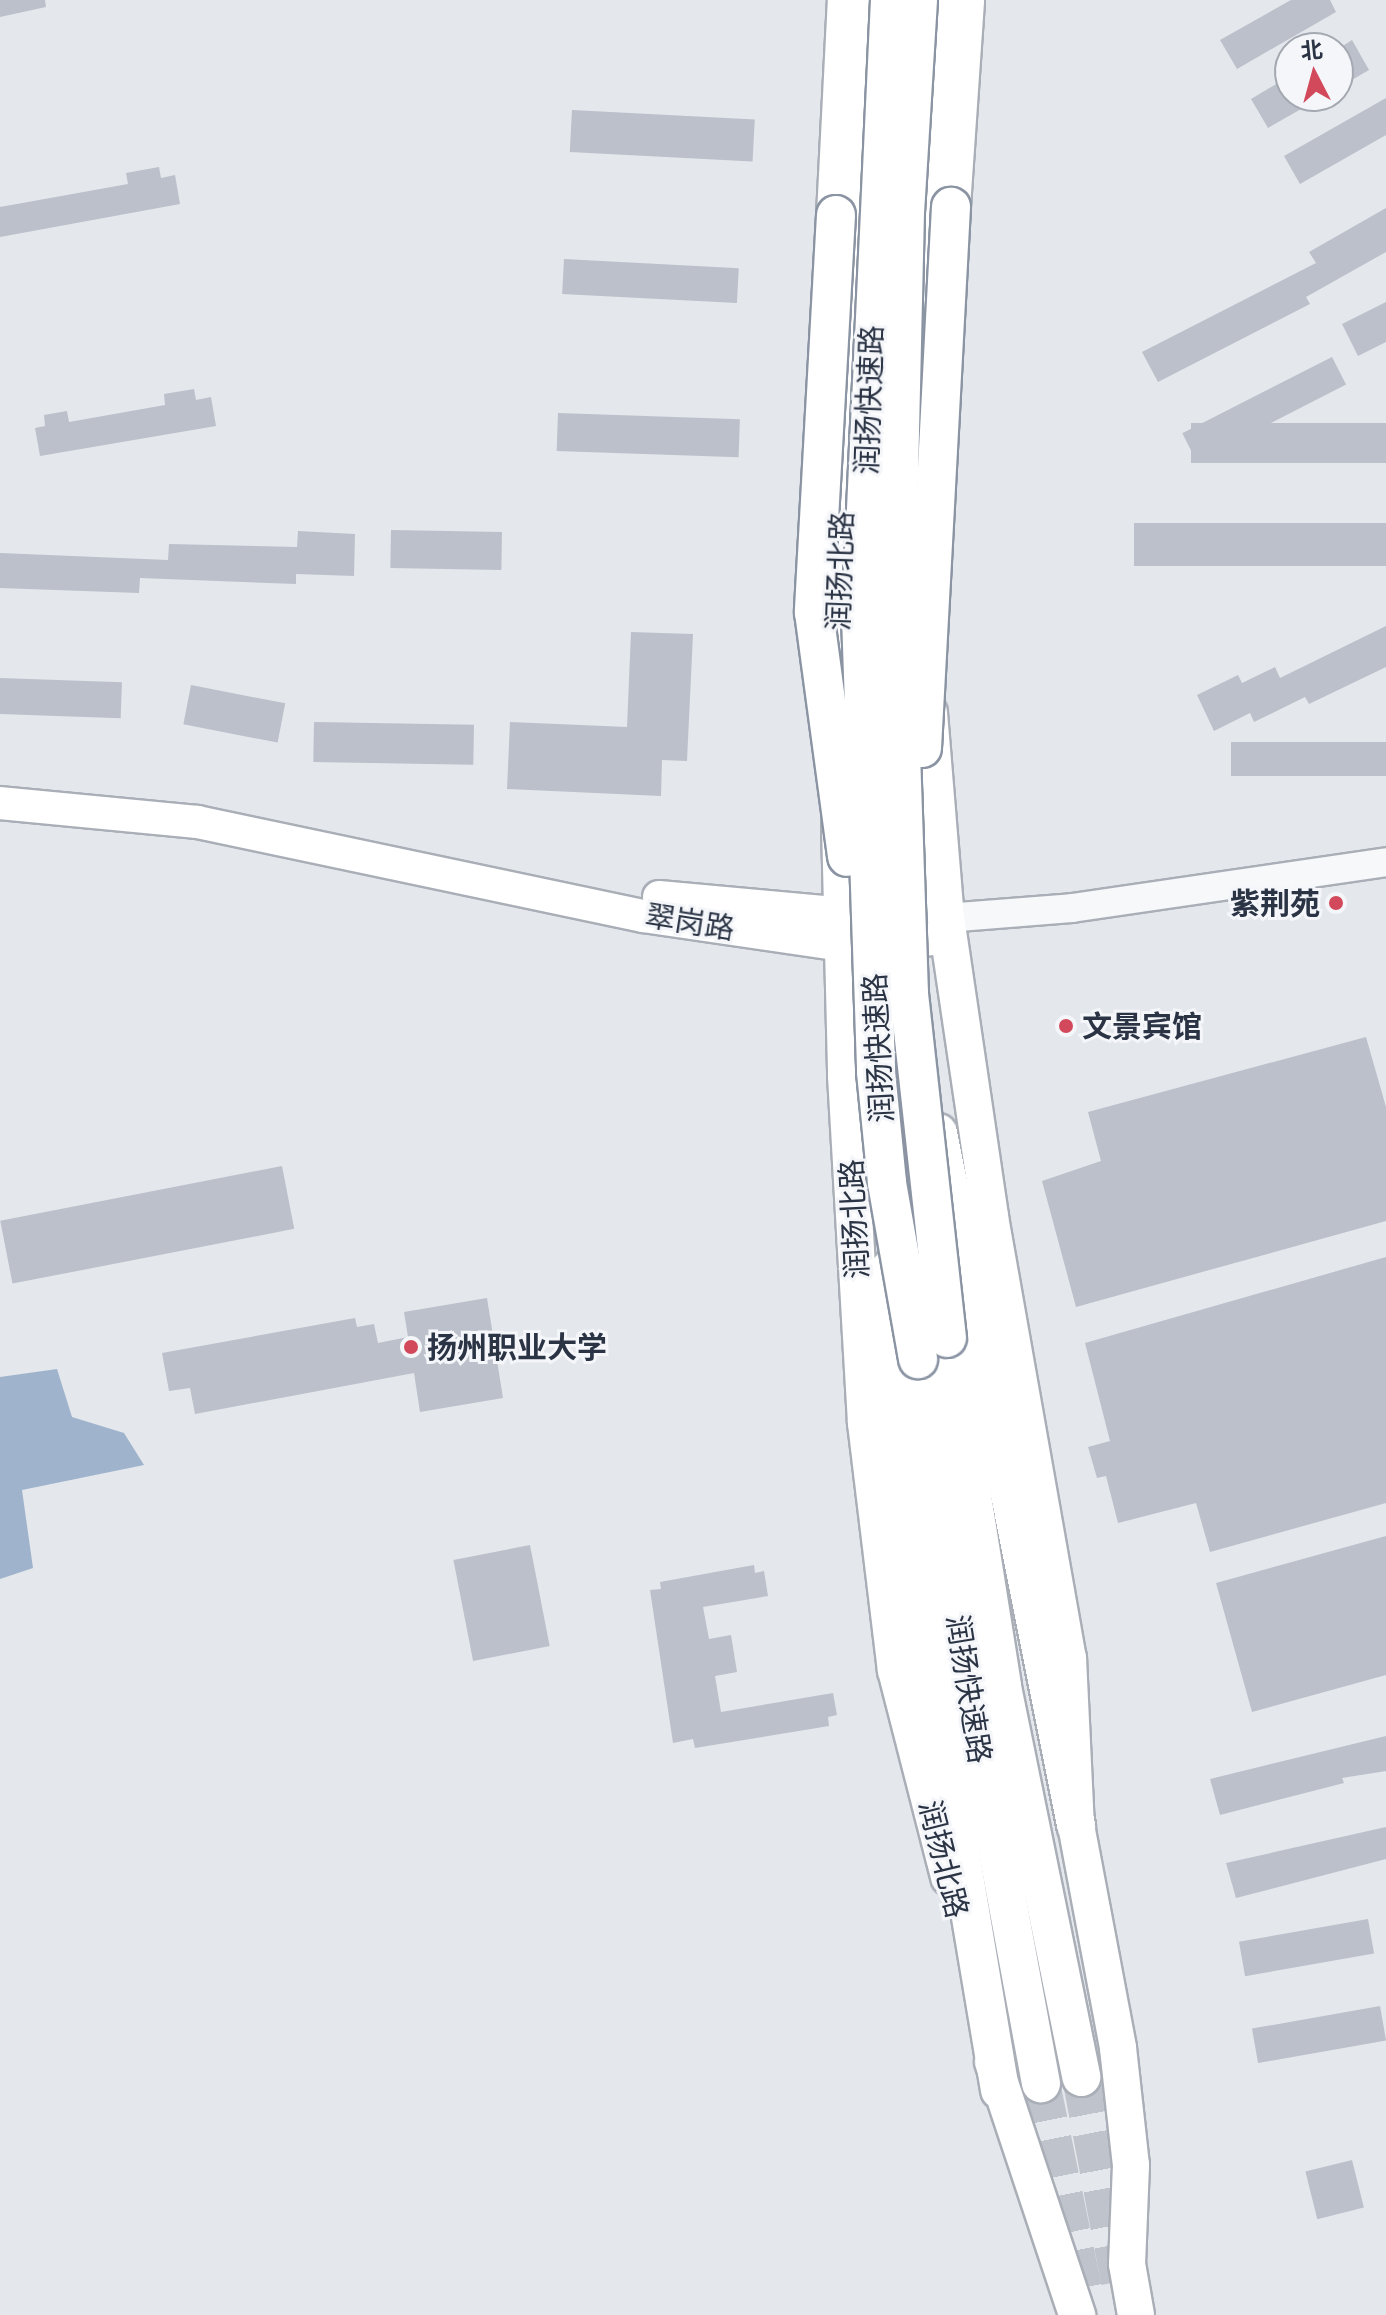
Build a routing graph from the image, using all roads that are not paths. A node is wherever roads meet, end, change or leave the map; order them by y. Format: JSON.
{"nodes":[{"id":1,"x":847,"y":0,"type":"edge"},
{"id":2,"x":867,"y":0,"type":"edge"},
{"id":3,"x":890,"y":0,"type":"edge"},
{"id":4,"x":918,"y":0,"type":"edge"},
{"id":5,"x":942,"y":0,"type":"edge"},
{"id":6,"x":965,"y":0,"type":"edge"},
{"id":7,"x":0,"y":784,"type":"edge"},
{"id":8,"x":0,"y":803,"type":"edge"},
{"id":9,"x":1386,"y":862,"type":"edge"},
{"id":10,"x":1386,"y":881,"type":"edge"},
{"id":11,"x":948,"y":928,"type":"junction"},
{"id":12,"x":842,"y":930,"type":"junction"},
{"id":13,"x":909,"y":994,"type":"junction"},
{"id":14,"x":876,"y":1072,"type":"junction"},
{"id":15,"x":935,"y":1348,"type":"junction"},
{"id":16,"x":1076,"y":1825,"type":"junction"},
{"id":17,"x":1081,"y":2077,"type":"tunnel mouth"},
{"id":18,"x":1041,"y":2083,"type":"tunnel mouth"},
{"id":19,"x":1000,"y":2090,"type":"junction"},
{"id":20,"x":1077,"y":2315,"type":"edge"},
{"id":21,"x":1136,"y":2315,"type":"edge"}],
"edges":[{"from":1,"to":14,"type":"highway","bridge":true},
{"from":2,"to":12,"type":"main road","name":"润扬北路"},
{"from":3,"to":14,"type":"highway","name":"润扬快速路","bridge":true},
{"from":4,"to":13,"type":"highway","name":"润扬快速路","bridge":true},
{"from":5,"to":11,"type":"main road"},
{"from":6,"to":13,"type":"highway","bridge":true},
{"from":7,"to":12,"type":"main road","name":"翠岗路"},
{"from":8,"to":12,"type":"main road","name":"翠岗路"},
{"from":9,"to":11,"type":"street","name":"翠岗路"},
{"from":10,"to":11,"type":"street","name":"翠岗路"},
{"from":11,"to":12,"type":"main road","name":"翠岗路"},
{"from":11,"to":16,"type":"main road"},
{"from":12,"to":19,"type":"main road","name":"润扬北路"},
{"from":13,"to":15,"type":"highway","name":"润扬快速路","bridge":true},
{"from":14,"to":15,"type":"highway","name":"润扬快速路","bridge":true},
{"from":15,"to":16,"type":"highway"},
{"from":15,"to":17,"type":"highway","name":"润扬快速路"},
{"from":15,"to":18,"type":"highway","name":"润扬快速路"},
{"from":15,"to":19,"type":"highway"},
{"from":16,"to":21,"type":"main road"},
{"from":19,"to":20,"type":"main road","name":"润扬北路"}]}
